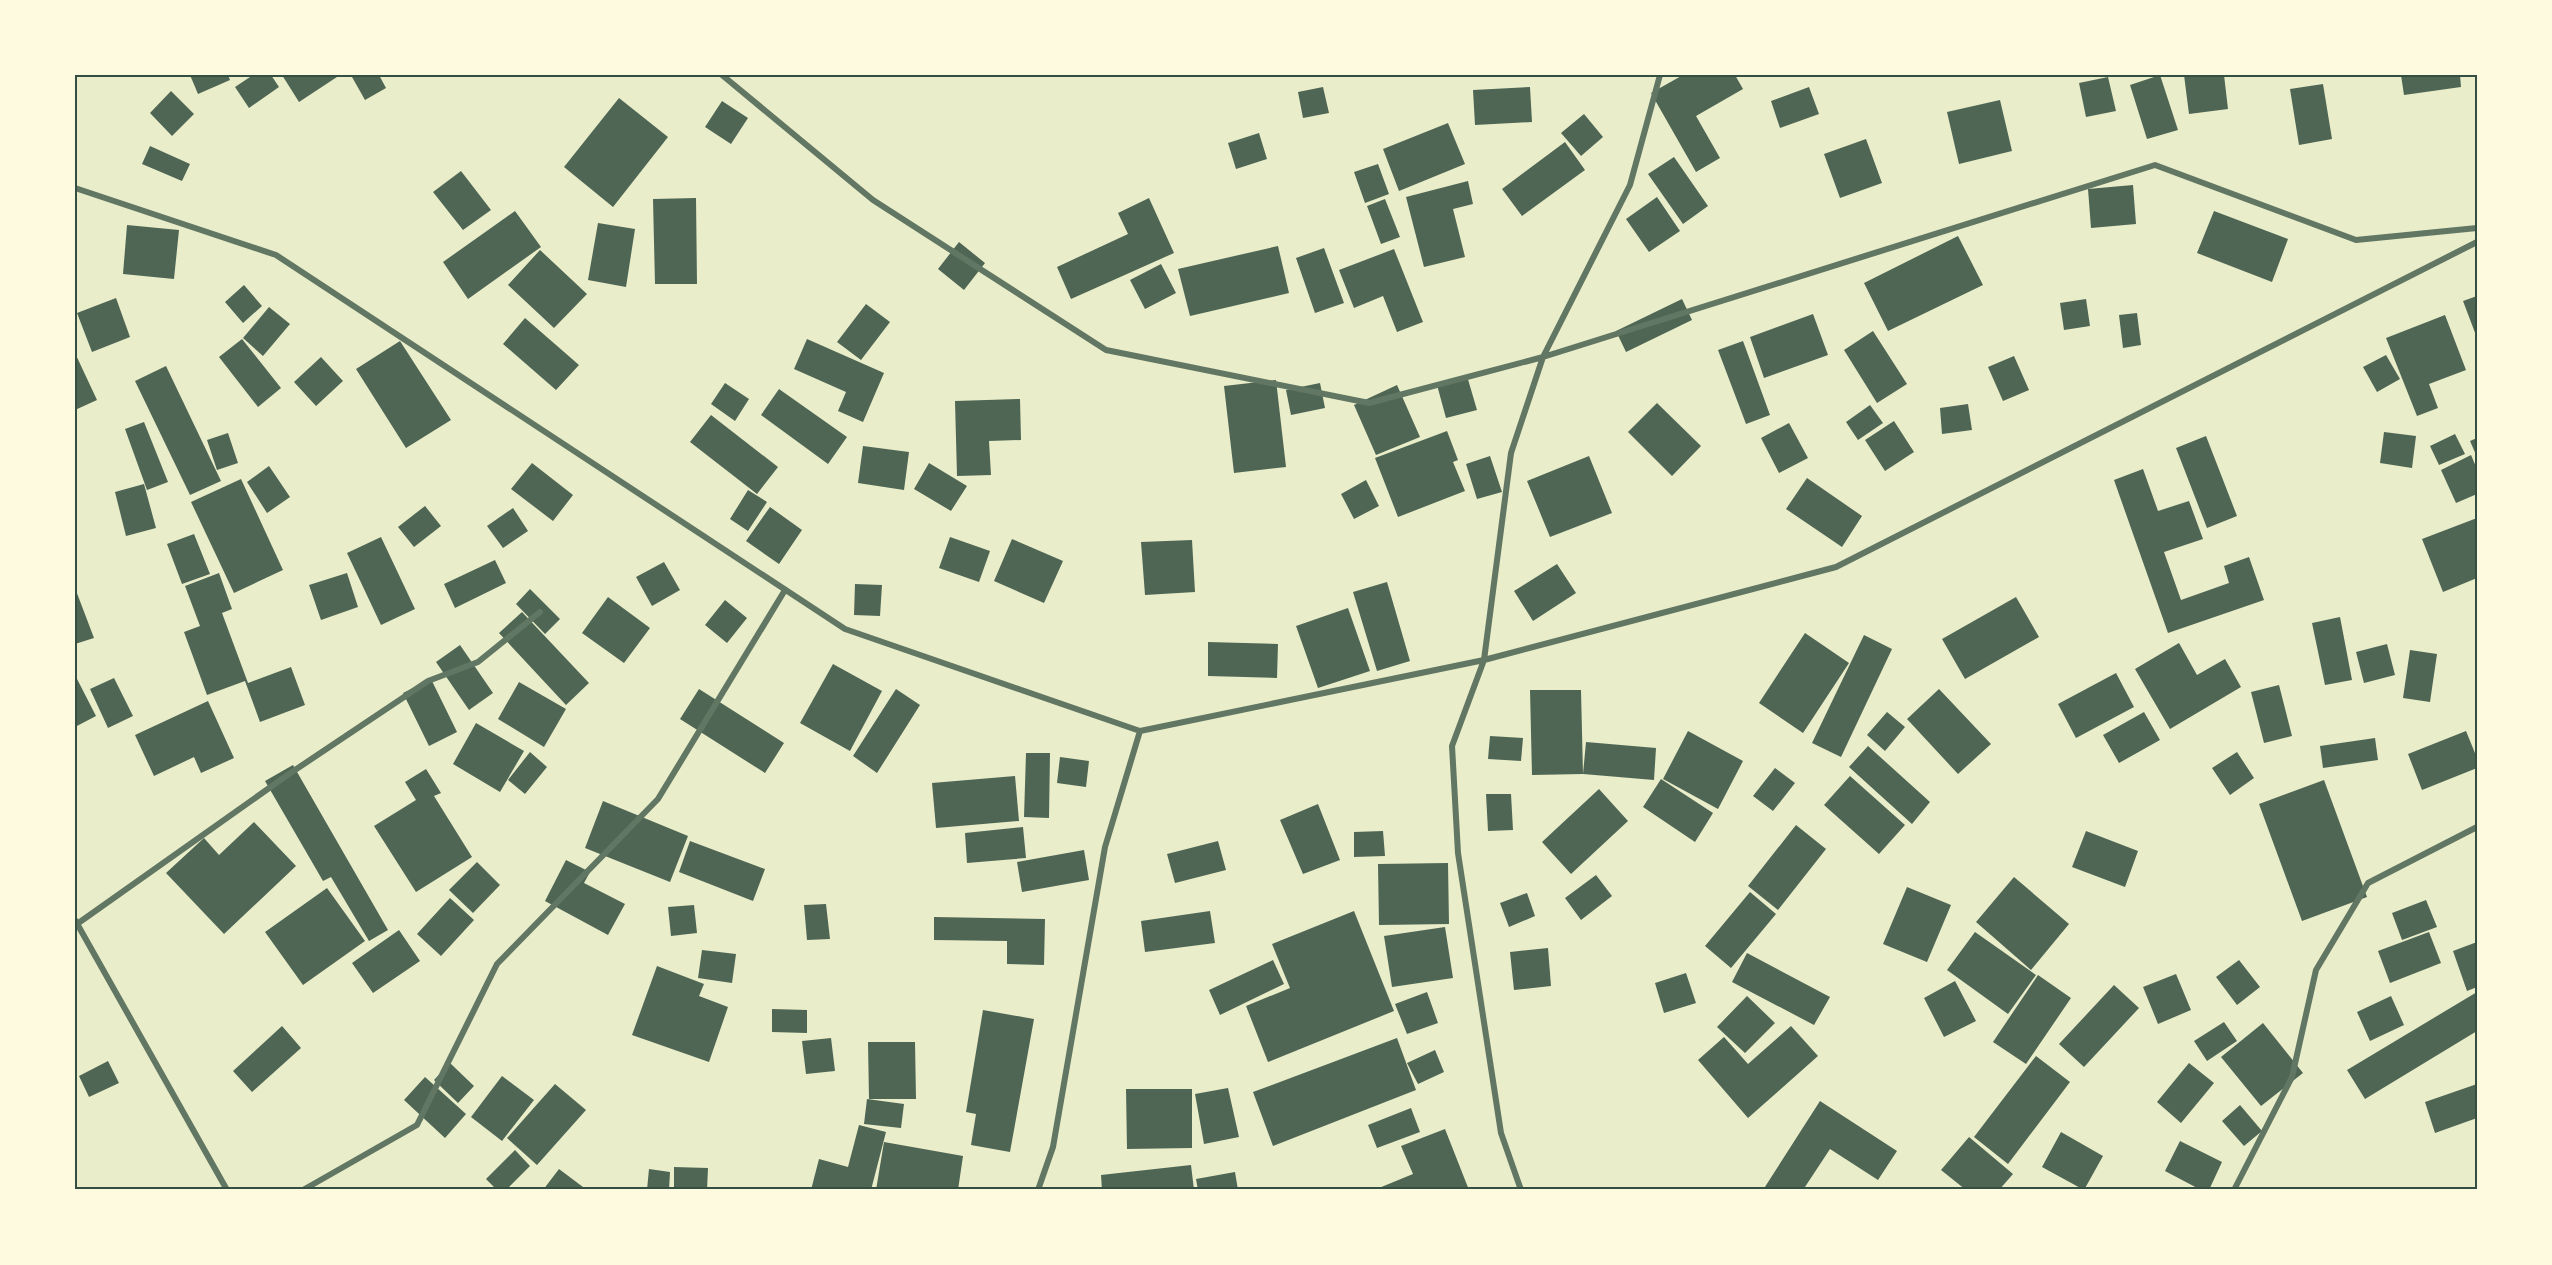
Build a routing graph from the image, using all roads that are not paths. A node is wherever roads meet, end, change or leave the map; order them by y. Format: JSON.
{"nodes":[{"id":1,"x":722,"y":75,"type":"edge"},
{"id":2,"x":1660,"y":75,"type":"edge"},
{"id":3,"x":75,"y":188,"type":"edge"},
{"id":4,"x":2477,"y":228,"type":"edge"},
{"id":5,"x":2477,"y":242,"type":"edge"},
{"id":6,"x":1544,"y":357,"type":"junction"},
{"id":7,"x":785,"y":590,"type":"junction"},
{"id":8,"x":540,"y":612,"type":"dead end"},
{"id":9,"x":1484,"y":660,"type":"junction"},
{"id":10,"x":1140,"y":731,"type":"junction"},
{"id":11,"x":2477,"y":826,"type":"edge"},
{"id":12,"x":76,"y":922,"type":"edge"},
{"id":13,"x":228,"y":1190,"type":"edge"},
{"id":14,"x":303,"y":1190,"type":"edge"},
{"id":15,"x":1038,"y":1190,"type":"edge"},
{"id":16,"x":1521,"y":1190,"type":"edge"},
{"id":17,"x":2234,"y":1190,"type":"edge"}],
"edges":[{"from":1,"to":6,"type":"street"},
{"from":2,"to":6,"type":"street"},
{"from":3,"to":7,"type":"street"},
{"from":4,"to":6,"type":"street"},
{"from":5,"to":9,"type":"street"},
{"from":6,"to":9,"type":"street"},
{"from":7,"to":10,"type":"street"},
{"from":7,"to":14,"type":"street"},
{"from":8,"to":12,"type":"street"},
{"from":9,"to":10,"type":"street"},
{"from":9,"to":16,"type":"street"},
{"from":10,"to":15,"type":"street"},
{"from":11,"to":17,"type":"street"},
{"from":12,"to":13,"type":"street"}]}
